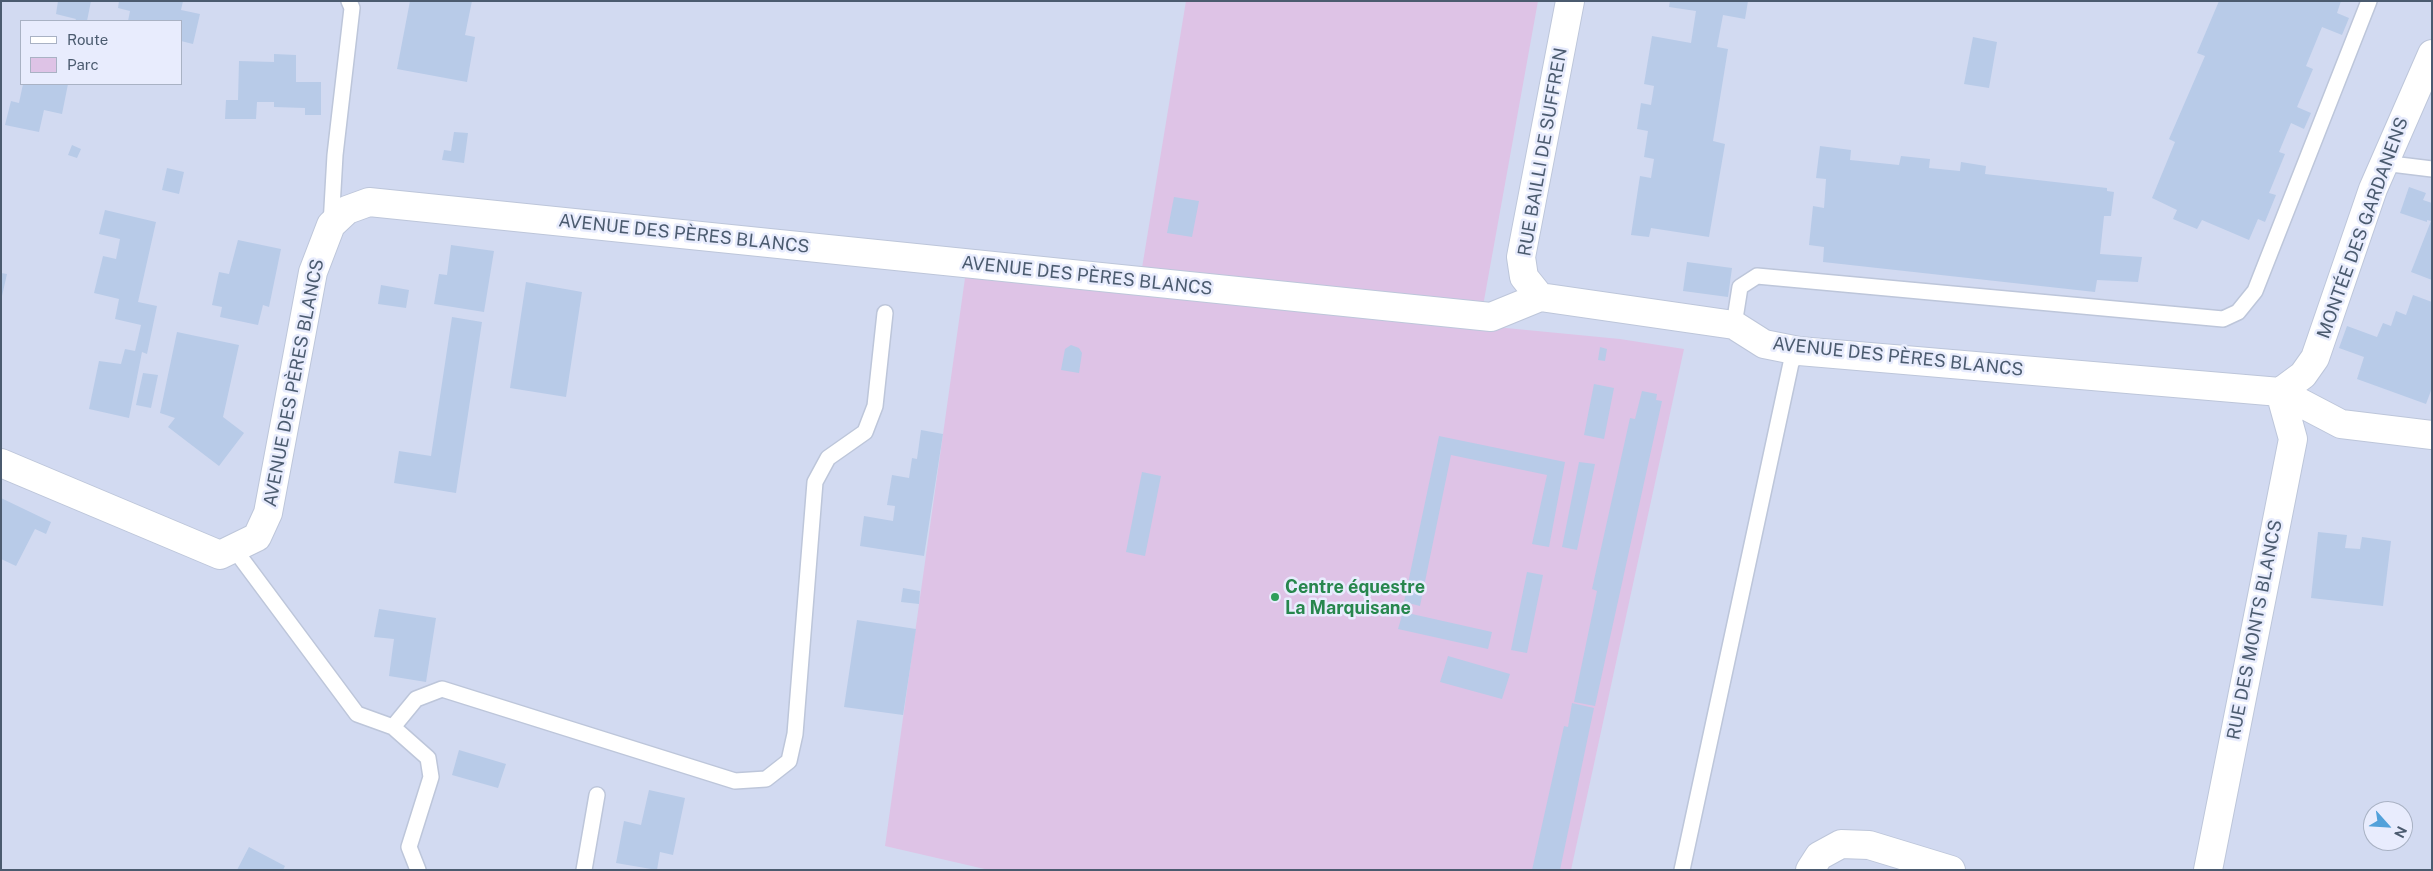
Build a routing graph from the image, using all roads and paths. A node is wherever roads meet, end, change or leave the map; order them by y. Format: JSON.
{"nodes":[{"id":1,"x":349,"y":1,"type":"edge"},
{"id":2,"x":1570,"y":1,"type":"edge"},
{"id":3,"x":2368,"y":1,"type":"edge"},
{"id":4,"x":2432,"y":54,"type":"edge"},
{"id":5,"x":2383,"y":163,"type":"junction"},
{"id":6,"x":2432,"y":169,"type":"edge"},
{"id":7,"x":331,"y":225,"type":"junction"},
{"id":8,"x":1540,"y":297,"type":"junction"},
{"id":9,"x":885,"y":313,"type":"dead end"},
{"id":10,"x":1734,"y":325,"type":"junction"},
{"id":11,"x":1799,"y":351,"type":"junction"},
{"id":12,"x":2280,"y":392,"type":"junction"},
{"id":13,"x":2432,"y":435,"type":"edge"},
{"id":14,"x":1,"y":463,"type":"edge"},
{"id":15,"x":235,"y":550,"type":"junction"},
{"id":16,"x":394,"y":727,"type":"junction"},
{"id":17,"x":597,"y":795,"type":"dead end"},
{"id":18,"x":418,"y":870,"type":"edge"},
{"id":19,"x":584,"y":870,"type":"edge"},
{"id":20,"x":1682,"y":870,"type":"edge"},
{"id":21,"x":1810,"y":870,"type":"edge"},
{"id":22,"x":1951,"y":870,"type":"edge"},
{"id":23,"x":2208,"y":870,"type":"edge"}],
"edges":[{"from":1,"to":7,"type":"lane"},
{"from":2,"to":8,"type":"street","name":"RUE BAILLI DE SUFFREN"},
{"from":3,"to":10,"type":"lane"},
{"from":4,"to":5,"type":"street","name":"MONTÉE DES GARDANENS"},
{"from":5,"to":6,"type":"lane"},
{"from":5,"to":12,"type":"street","name":"MONTÉE DES GARDANENS"},
{"from":7,"to":8,"type":"street","name":"AVENUE DES PÈRES BLANCS"},
{"from":7,"to":15,"type":"street","name":"AVENUE DES PÈRES BLANCS"},
{"from":8,"to":10,"type":"street","name":"AVENUE DES PÈRES BLANCS"},
{"from":9,"to":16,"type":"lane"},
{"from":10,"to":11,"type":"street","name":"AVENUE DES PÈRES BLANCS"},
{"from":11,"to":12,"type":"street","name":"AVENUE DES PÈRES BLANCS"},
{"from":11,"to":20,"type":"lane"},
{"from":12,"to":13,"type":"street","name":"AVENUE DES PÈRES BLANCS"},
{"from":12,"to":23,"type":"street","name":"RUE DES MONTS BLANCS"},
{"from":14,"to":15,"type":"street","name":"AVENUE DES PÈRES BLANCS"},
{"from":15,"to":16,"type":"lane"},
{"from":16,"to":18,"type":"lane"},
{"from":17,"to":19,"type":"lane"},
{"from":21,"to":22,"type":"street"}]}
